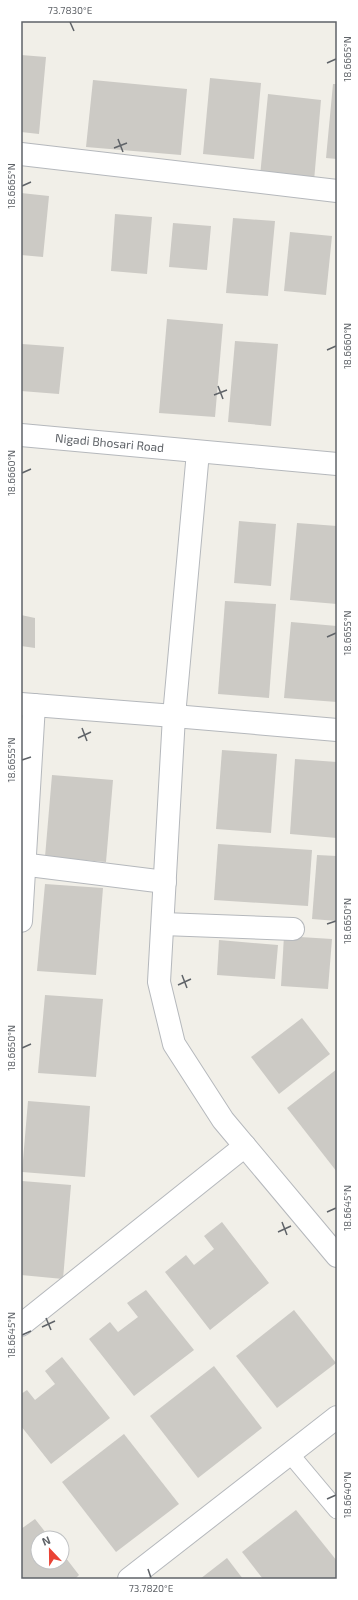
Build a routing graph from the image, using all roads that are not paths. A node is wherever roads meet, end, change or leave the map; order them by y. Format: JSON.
{"nodes":[{"id":1,"x":21,"y":154,"type":"edge"},
{"id":2,"x":337,"y":190,"type":"edge"},
{"id":3,"x":21,"y":435,"type":"edge"},
{"id":4,"x":198,"y":452,"type":"junction"},
{"id":5,"x":337,"y":464,"type":"edge"},
{"id":6,"x":27,"y":705,"type":"edge"},
{"id":7,"x":174,"y":716,"type":"junction"},
{"id":8,"x":337,"y":730,"type":"edge"},
{"id":9,"x":23,"y":864,"type":"edge"},
{"id":10,"x":165,"y":882,"type":"junction"},
{"id":11,"x":21,"y":921,"type":"edge"},
{"id":12,"x":162,"y":924,"type":"junction"},
{"id":13,"x":293,"y":929,"type":"dead end"},
{"id":14,"x":245,"y":1146,"type":"junction"},
{"id":15,"x":337,"y":1256,"type":"edge"},
{"id":16,"x":21,"y":1325,"type":"edge"},
{"id":17,"x":337,"y":1417,"type":"edge"},
{"id":18,"x":290,"y":1454,"type":"junction"},
{"id":19,"x":337,"y":1510,"type":"edge"},
{"id":20,"x":129,"y":1579,"type":"edge"}],
"edges":[{"from":1,"to":2,"type":"street"},
{"from":3,"to":4,"type":"street","name":"Nigadi Bhosari Road"},
{"from":4,"to":5,"type":"street","name":"Nigadi Bhosari Road"},
{"from":4,"to":7,"type":"street"},
{"from":6,"to":7,"type":"street"},
{"from":6,"to":9,"type":"street"},
{"from":7,"to":8,"type":"street"},
{"from":7,"to":10,"type":"street"},
{"from":9,"to":10,"type":"street"},
{"from":9,"to":11,"type":"street"},
{"from":10,"to":12,"type":"street"},
{"from":12,"to":13,"type":"street"},
{"from":12,"to":14,"type":"street"},
{"from":14,"to":15,"type":"street"},
{"from":14,"to":16,"type":"street"},
{"from":17,"to":18,"type":"street"},
{"from":18,"to":19,"type":"lane"},
{"from":18,"to":20,"type":"street"}]}
